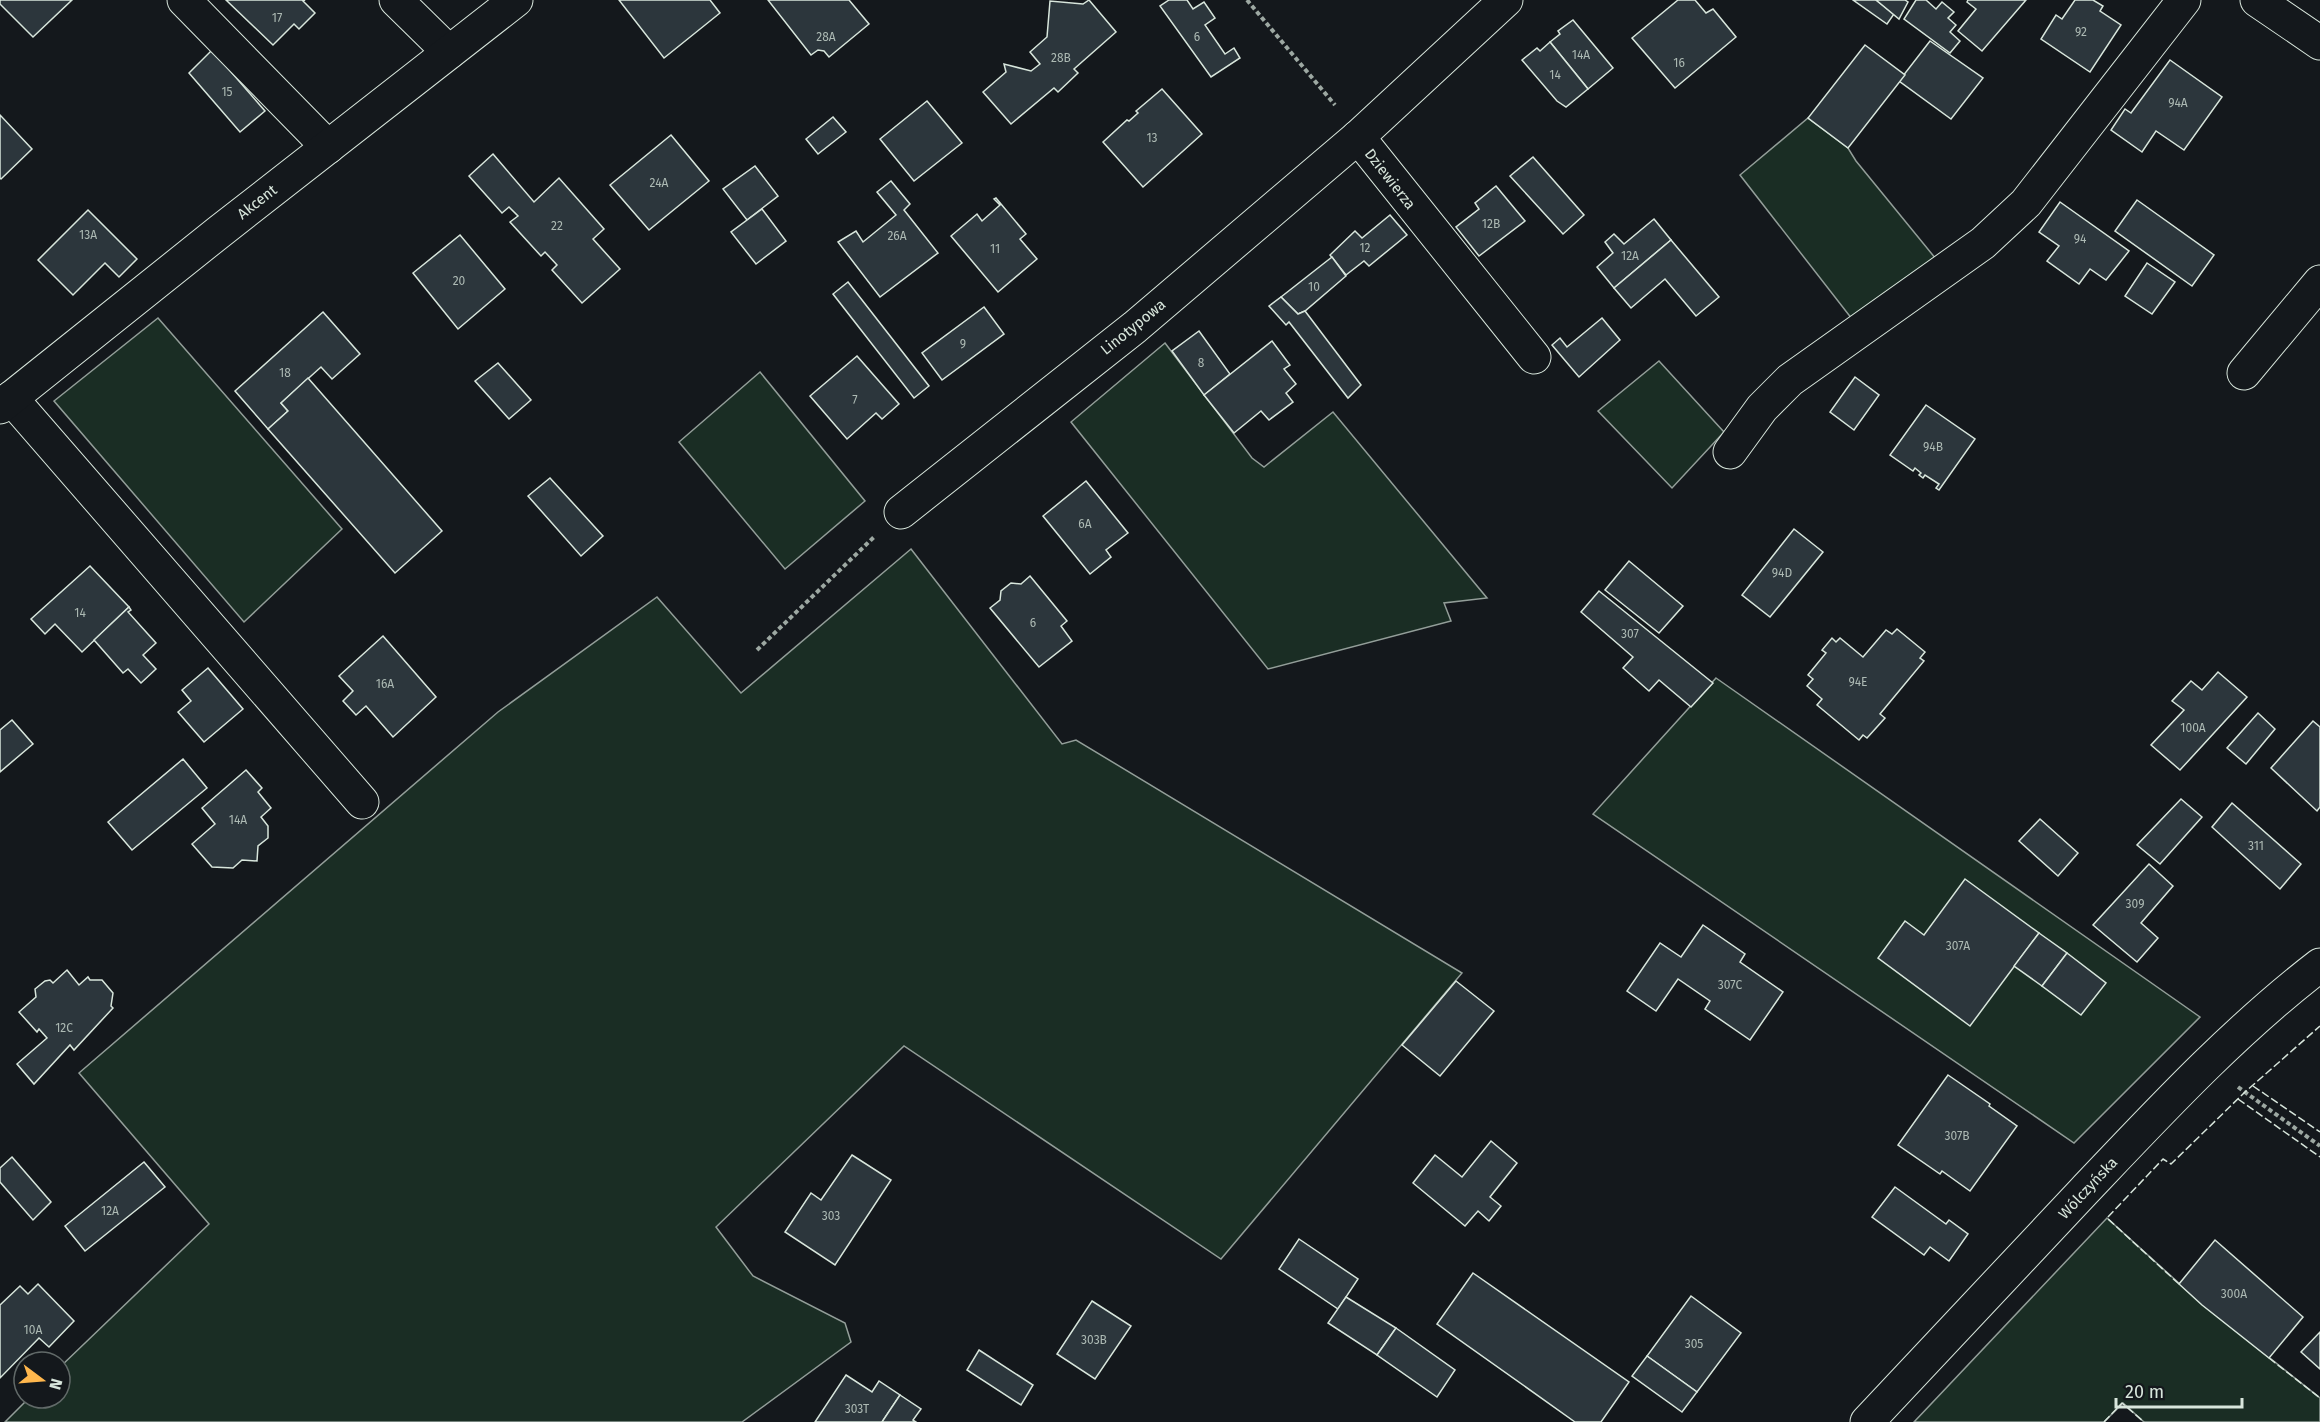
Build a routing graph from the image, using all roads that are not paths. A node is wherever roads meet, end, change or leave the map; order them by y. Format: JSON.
{"nodes":[{"id":1,"x":184,"y":0,"type":"edge"},
{"id":2,"x":396,"y":0,"type":"edge"},
{"id":3,"x":516,"y":0,"type":"edge"},
{"id":4,"x":1506,"y":0,"type":"edge"},
{"id":5,"x":2184,"y":0,"type":"edge"},
{"id":6,"x":2257,"y":0,"type":"edge"},
{"id":7,"x":2320,"y":43,"type":"edge"},
{"id":8,"x":449,"y":52,"type":"junction"},
{"id":9,"x":1358,"y":137,"type":"junction"},
{"id":10,"x":328,"y":147,"type":"junction"},
{"id":11,"x":2320,"y":282,"type":"edge"},
{"id":12,"x":1534,"y":357,"type":"dead end"},
{"id":13,"x":2244,"y":373,"type":"dead end"},
{"id":14,"x":5,"y":403,"type":"edge"},
{"id":15,"x":1730,"y":452,"type":"dead end"},
{"id":16,"x":901,"y":512,"type":"road end"},
{"id":17,"x":362,"y":802,"type":"dead end"},
{"id":18,"x":2320,"y":965,"type":"edge"},
{"id":19,"x":1867,"y":1422,"type":"edge"}],
"edges":[{"from":1,"to":10,"type":"street"},
{"from":2,"to":8,"type":"street"},
{"from":3,"to":8,"type":"street","name":"Akcent"},
{"from":4,"to":9,"type":"street","name":"Linotypowa"},
{"from":5,"to":15,"type":"street"},
{"from":6,"to":7,"type":"street"},
{"from":8,"to":10,"type":"street","name":"Akcent"},
{"from":9,"to":12,"type":"street","name":"Dziewierza"},
{"from":9,"to":16,"type":"street","name":"Linotypowa"},
{"from":10,"to":14,"type":"street","name":"Akcent"},
{"from":11,"to":13,"type":"street"},
{"from":14,"to":17,"type":"street"},
{"from":18,"to":19,"type":"street","name":"Wólczyńska"}]}
